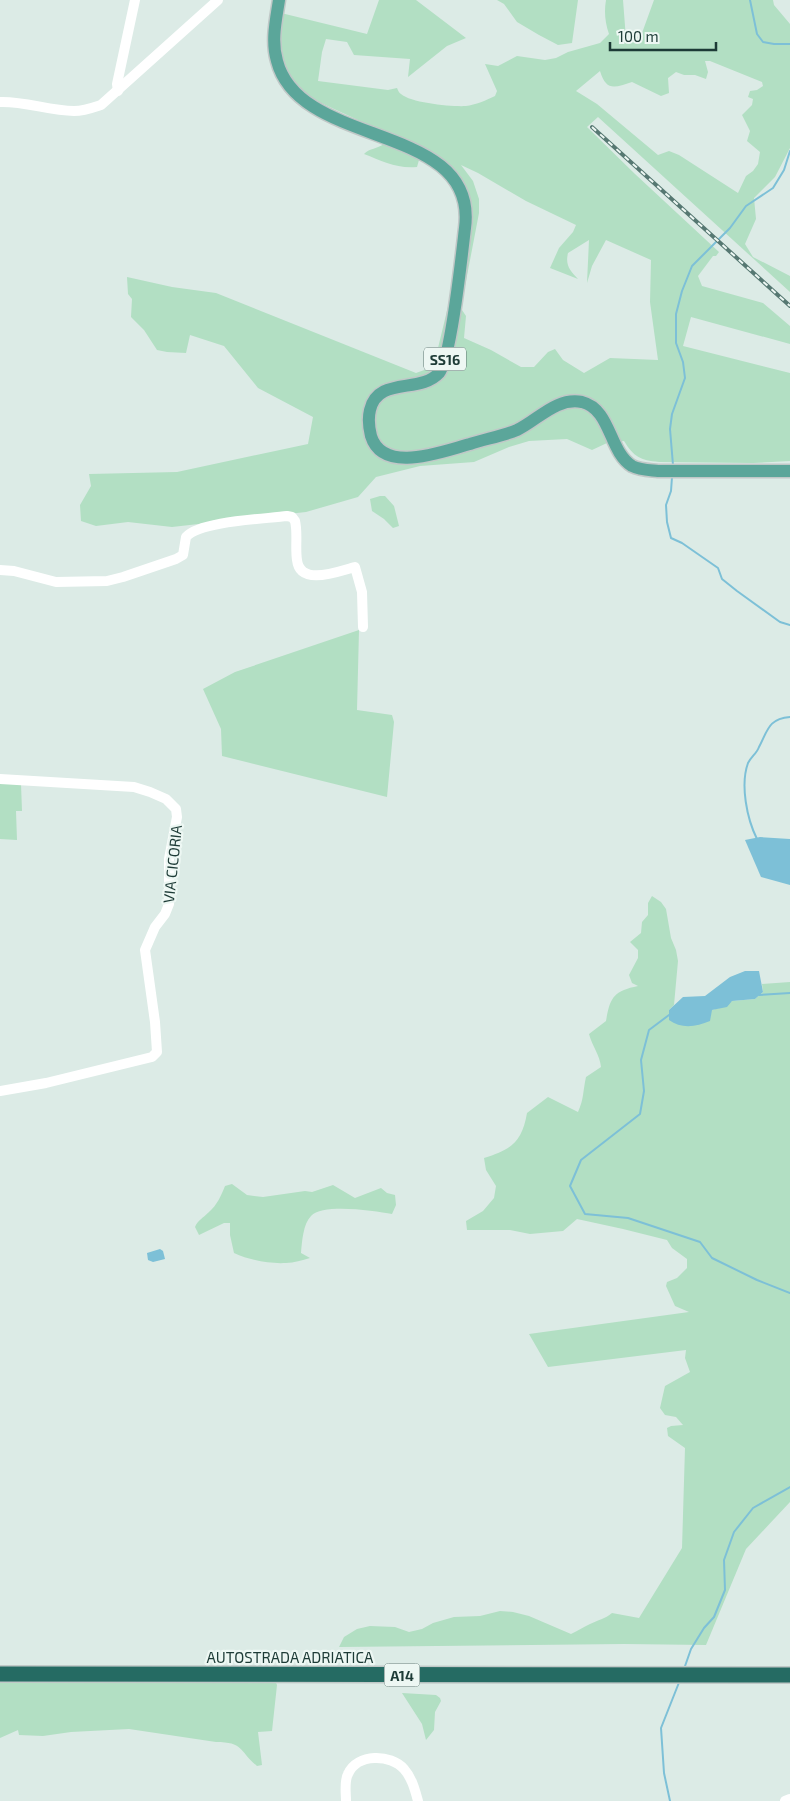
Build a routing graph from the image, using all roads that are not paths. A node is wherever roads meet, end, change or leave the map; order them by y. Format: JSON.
{"nodes":[{"id":1,"x":135,"y":0,"type":"edge"},
{"id":2,"x":218,"y":0,"type":"edge"},
{"id":3,"x":279,"y":0,"type":"edge"},
{"id":4,"x":118,"y":92,"type":"junction"},
{"id":5,"x":0,"y":102,"type":"edge"},
{"id":6,"x":790,"y":471,"type":"edge"},
{"id":7,"x":0,"y":570,"type":"edge"},
{"id":8,"x":363,"y":627,"type":"dead end"},
{"id":9,"x":0,"y":779,"type":"edge"},
{"id":10,"x":0,"y":1091,"type":"edge"},
{"id":11,"x":790,"y":1665,"type":"edge"},
{"id":12,"x":7,"y":1670,"type":"edge"},
{"id":13,"x":790,"y":1675,"type":"edge"},
{"id":14,"x":790,"y":1799,"type":"edge"},
{"id":15,"x":346,"y":1801,"type":"edge"},
{"id":16,"x":418,"y":1801,"type":"edge"},
{"id":17,"x":785,"y":1801,"type":"edge"}],
"edges":[{"from":1,"to":4,"type":"street"},
{"from":2,"to":4,"type":"street"},
{"from":3,"to":6,"type":"main road","number":"SS16"},
{"from":4,"to":5,"type":"street"},
{"from":7,"to":8,"type":"street"},
{"from":9,"to":10,"type":"street","name":"VIA CICORIA"},
{"from":11,"to":12,"type":"highway","name":"AUTOSTRADA ADRIATICA","number":"A14"},
{"from":12,"to":13,"type":"highway","name":"AUTOSTRADA ADRIATICA","number":"A14"},
{"from":14,"to":17,"type":"street"},
{"from":15,"to":16,"type":"street"}]}
